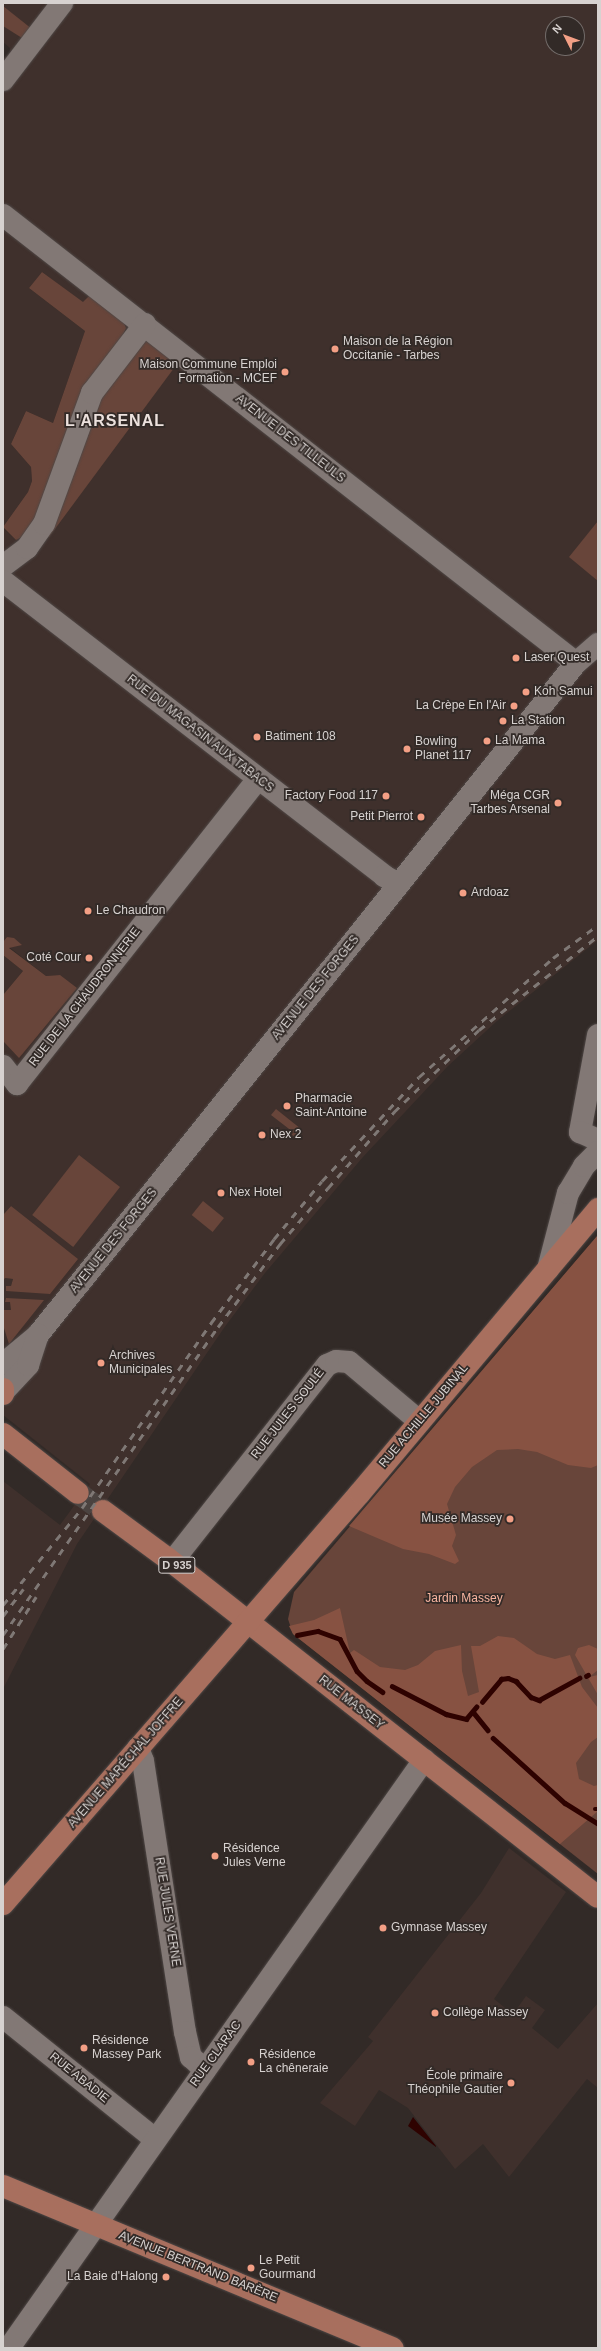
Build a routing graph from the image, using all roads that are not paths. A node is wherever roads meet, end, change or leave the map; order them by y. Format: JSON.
{"nodes":[{"id":1,"x":62,"y":3,"type":"edge"},
{"id":2,"x":3,"y":80,"type":"edge"},
{"id":3,"x":3,"y":215,"type":"edge"},
{"id":4,"x":145,"y":324,"type":"junction"},
{"id":5,"x":3,"y":566,"type":"edge"},
{"id":6,"x":3,"y":581,"type":"edge"},
{"id":7,"x":598,"y":644,"type":"edge"},
{"id":8,"x":576,"y":663,"type":"junction"},
{"id":9,"x":258,"y":779,"type":"junction"},
{"id":10,"x":399,"y":884,"type":"junction"},
{"id":11,"x":598,"y":1035,"type":"edge"},
{"id":12,"x":3,"y":1066,"type":"edge"},
{"id":13,"x":589,"y":1136,"type":"edge"},
{"id":14,"x":598,"y":1152,"type":"edge"},
{"id":15,"x":598,"y":1209,"type":"edge"},
{"id":16,"x":548,"y":1269,"type":"junction"},
{"id":17,"x":38,"y":1335,"type":"junction"},
{"id":18,"x":3,"y":1364,"type":"edge"},
{"id":19,"x":3,"y":1389,"type":"edge"},
{"id":20,"x":3,"y":1393,"type":"edge"},
{"id":21,"x":419,"y":1421,"type":"junction"},
{"id":22,"x":3,"y":1434,"type":"edge"},
{"id":23,"x":78,"y":1493,"type":"tunnel mouth"},
{"id":24,"x":103,"y":1511,"type":"tunnel mouth"},
{"id":25,"x":179,"y":1553,"type":"dead end"},
{"id":26,"x":248,"y":1622,"type":"junction"},
{"id":27,"x":138,"y":1748,"type":"junction"},
{"id":28,"x":424,"y":1760,"type":"junction"},
{"id":29,"x":598,"y":1897,"type":"edge"},
{"id":30,"x":3,"y":1904,"type":"edge"},
{"id":31,"x":3,"y":2017,"type":"edge"},
{"id":32,"x":205,"y":2070,"type":"junction"},
{"id":33,"x":155,"y":2139,"type":"junction"},
{"id":34,"x":3,"y":2186,"type":"edge"},
{"id":35,"x":96,"y":2225,"type":"junction"},
{"id":36,"x":9,"y":2348,"type":"edge"},
{"id":37,"x":393,"y":2348,"type":"edge"}],
"edges":[{"from":1,"to":2,"type":"street"},
{"from":3,"to":4,"type":"street","name":"AVENUE DES TILLEULS"},
{"from":4,"to":5,"type":"street"},
{"from":4,"to":8,"type":"street","name":"AVENUE DES TILLEULS"},
{"from":6,"to":9,"type":"street","name":"RUE DU MAGASIN AUX TABACS"},
{"from":7,"to":8,"type":"street","name":"AVENUE DES FORGES"},
{"from":8,"to":10,"type":"street","name":"AVENUE DES FORGES"},
{"from":9,"to":10,"type":"street","name":"RUE DU MAGASIN AUX TABACS"},
{"from":9,"to":12,"type":"street","name":"RUE DE LA CHAUDRONNERIE"},
{"from":10,"to":17,"type":"street","name":"AVENUE DES FORGES"},
{"from":11,"to":13,"type":"street"},
{"from":14,"to":16,"type":"street"},
{"from":15,"to":16,"type":"main road","name":"RUE ACHILLE JUBINAL"},
{"from":16,"to":21,"type":"main road","name":"RUE ACHILLE JUBINAL"},
{"from":17,"to":18,"type":"street","name":"AVENUE DES FORGES"},
{"from":17,"to":20,"type":"street","name":"AVENUE DES FORGES"},
{"from":19,"to":20,"type":"main road"},
{"from":21,"to":25,"type":"street","name":"RUE JULES SOULÉ"},
{"from":21,"to":26,"type":"main road","name":"RUE ACHILLE JUBINAL"},
{"from":22,"to":23,"type":"main road"},
{"from":24,"to":26,"type":"main road","name":"RUE MASSEY","number":"D 935"},
{"from":26,"to":27,"type":"main road","name":"AVENUE MARÉCHAL JOFFRE"},
{"from":26,"to":28,"type":"main road","name":"RUE MASSEY"},
{"from":27,"to":30,"type":"main road","name":"AVENUE MARÉCHAL JOFFRE"},
{"from":27,"to":32,"type":"street","name":"RUE JULES VERNE"},
{"from":28,"to":29,"type":"main road","name":"RUE MASSEY"},
{"from":28,"to":32,"type":"street","name":"RUE CLARAC"},
{"from":31,"to":33,"type":"street","name":"RUE ABADIE"},
{"from":32,"to":33,"type":"street","name":"RUE CLARAC"},
{"from":33,"to":35,"type":"street","name":"RUE CLARAC"},
{"from":34,"to":35,"type":"main road","name":"AVENUE BERTRAND BARÈRE"},
{"from":35,"to":36,"type":"street","name":"RUE CLARAC"},
{"from":35,"to":37,"type":"main road","name":"AVENUE BERTRAND BARÈRE"}]}
